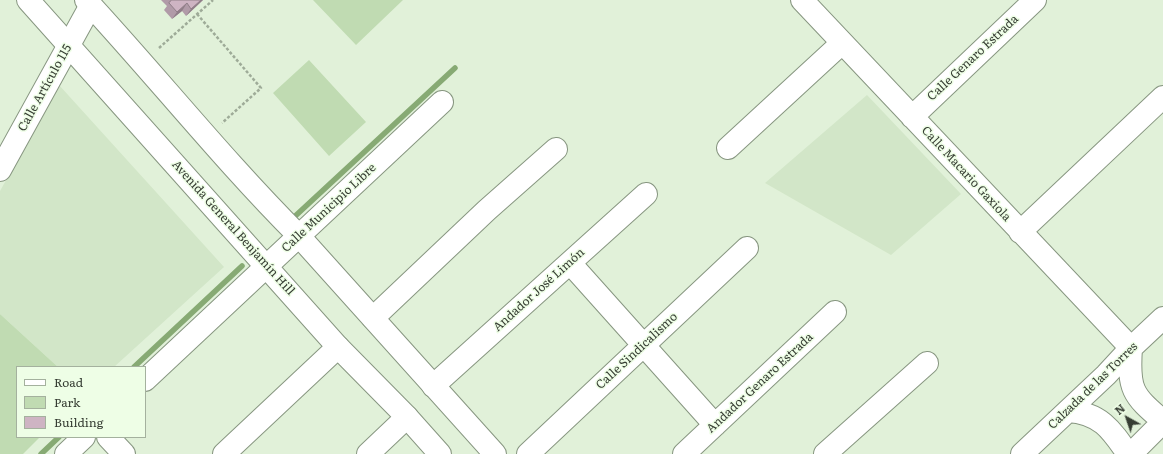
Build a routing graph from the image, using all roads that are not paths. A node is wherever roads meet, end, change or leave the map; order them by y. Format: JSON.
{"nodes":[{"id":1,"x":28,"y":0,"type":"edge"},
{"id":2,"x":802,"y":0,"type":"edge"},
{"id":3,"x":1035,"y":0,"type":"edge"},
{"id":4,"x":88,"y":3,"type":"edge"},
{"id":5,"x":842,"y":43,"type":"junction"},
{"id":6,"x":69,"y":45,"type":"junction"},
{"id":7,"x":1163,"y":97,"type":"edge"},
{"id":8,"x":442,"y":102,"type":"dead end"},
{"id":9,"x":912,"y":116,"type":"junction"},
{"id":10,"x":728,"y":148,"type":"dead end"},
{"id":11,"x":556,"y":149,"type":"dead end"},
{"id":12,"x":2,"y":160,"type":"edge"},
{"id":13,"x":646,"y":194,"type":"dead end"},
{"id":14,"x":1020,"y":232,"type":"junction"},
{"id":15,"x":299,"y":236,"type":"junction"},
{"id":16,"x":747,"y":248,"type":"dead end"},
{"id":17,"x":570,"y":263,"type":"junction"},
{"id":18,"x":267,"y":266,"type":"junction"},
{"id":19,"x":835,"y":312,"type":"dead end"},
{"id":20,"x":372,"y":318,"type":"junction"},
{"id":21,"x":1163,"y":318,"type":"edge"},
{"id":22,"x":643,"y":346,"type":"junction"},
{"id":23,"x":338,"y":347,"type":"junction"},
{"id":24,"x":1131,"y":348,"type":"junction"},
{"id":25,"x":927,"y":363,"type":"dead end"},
{"id":26,"x":146,"y":379,"type":"edge"},
{"id":27,"x":433,"y":386,"type":"junction"},
{"id":28,"x":1068,"y":411,"type":"junction"},
{"id":29,"x":407,"y":417,"type":"junction"},
{"id":30,"x":1163,"y":422,"type":"edge"},
{"id":31,"x":715,"y":425,"type":"junction"},
{"id":32,"x":83,"y":438,"type":"edge"},
{"id":33,"x":109,"y":438,"type":"edge"},
{"id":34,"x":66,"y":454,"type":"edge"},
{"id":35,"x":124,"y":454,"type":"edge"},
{"id":36,"x":224,"y":454,"type":"edge"},
{"id":37,"x":368,"y":454,"type":"edge"},
{"id":38,"x":440,"y":454,"type":"edge"},
{"id":39,"x":495,"y":454,"type":"edge"},
{"id":40,"x":528,"y":454,"type":"edge"},
{"id":41,"x":684,"y":454,"type":"edge"},
{"id":42,"x":826,"y":454,"type":"edge"},
{"id":43,"x":1022,"y":454,"type":"edge"},
{"id":44,"x":1130,"y":454,"type":"edge"}],
"edges":[{"from":1,"to":6,"type":"street","name":"Avenida General Benjamín Hill"},
{"from":2,"to":5,"type":"street","name":"Calle Macario Gaxiola"},
{"from":3,"to":9,"type":"street","name":"Calle Genaro Estrada"},
{"from":4,"to":6,"type":"street","name":"Calle Artículo 115"},
{"from":4,"to":15,"type":"street"},
{"from":5,"to":9,"type":"street","name":"Calle Macario Gaxiola"},
{"from":5,"to":10,"type":"street"},
{"from":6,"to":12,"type":"street","name":"Calle Artículo 115"},
{"from":6,"to":18,"type":"street","name":"Avenida General Benjamín Hill"},
{"from":7,"to":14,"type":"street"},
{"from":8,"to":15,"type":"street","name":"Calle Municipio Libre"},
{"from":9,"to":14,"type":"street","name":"Calle Macario Gaxiola"},
{"from":11,"to":20,"type":"street"},
{"from":13,"to":17,"type":"street","name":"Andador José Limón"},
{"from":14,"to":24,"type":"street","name":"Calle Macario Gaxiola"},
{"from":15,"to":18,"type":"street","name":"Calle Municipio Libre"},
{"from":15,"to":20,"type":"street"},
{"from":16,"to":22,"type":"street","name":"Calle Sindicalismo"},
{"from":17,"to":22,"type":"street"},
{"from":17,"to":27,"type":"street","name":"Andador José Limón"},
{"from":18,"to":23,"type":"street","name":"Avenida General Benjamín Hill"},
{"from":18,"to":26,"type":"street","name":"Calle Municipio Libre"},
{"from":19,"to":31,"type":"street","name":"Andador Genaro Estrada"},
{"from":20,"to":27,"type":"street"},
{"from":21,"to":24,"type":"street","name":"Calzada de las Torres"},
{"from":22,"to":31,"type":"street"},
{"from":22,"to":40,"type":"street","name":"Calle Sindicalismo"},
{"from":23,"to":29,"type":"street","name":"Avenida General Benjamín Hill"},
{"from":23,"to":36,"type":"street"},
{"from":24,"to":28,"type":"street","name":"Calzada de las Torres"},
{"from":24,"to":30,"type":"street"},
{"from":25,"to":42,"type":"street"},
{"from":27,"to":39,"type":"street"},
{"from":28,"to":43,"type":"street","name":"Calzada de las Torres"},
{"from":28,"to":44,"type":"street"},
{"from":29,"to":37,"type":"street"},
{"from":29,"to":38,"type":"street","name":"Avenida General Benjamín Hill"},
{"from":30,"to":44,"type":"street"},
{"from":31,"to":41,"type":"street","name":"Andador Genaro Estrada"},
{"from":32,"to":34,"type":"street"},
{"from":33,"to":35,"type":"street"}]}
